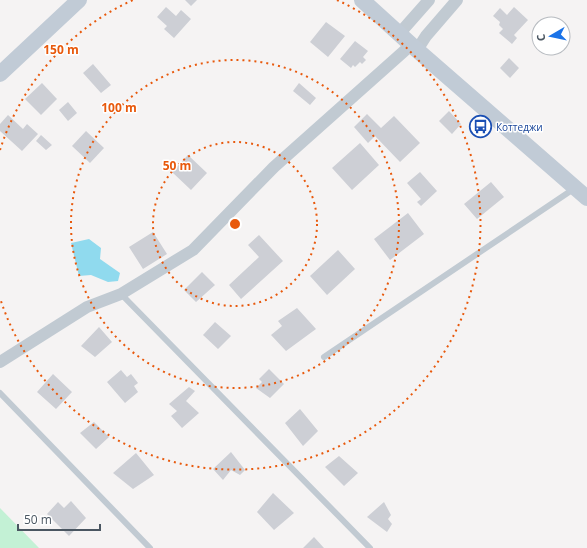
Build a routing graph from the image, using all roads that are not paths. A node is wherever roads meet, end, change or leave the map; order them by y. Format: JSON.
{"nodes":[{"id":1,"x":79,"y":0,"type":"edge"},
{"id":2,"x":362,"y":0,"type":"edge"},
{"id":3,"x":429,"y":0,"type":"edge"},
{"id":4,"x":457,"y":0,"type":"edge"},
{"id":5,"x":409,"y":43,"type":"junction"},
{"id":6,"x":0,"y":74,"type":"edge"},
{"id":7,"x":581,"y":192,"type":"edge"},
{"id":8,"x":121,"y":294,"type":"junction"},
{"id":9,"x":324,"y":357,"type":"dead end"},
{"id":10,"x":0,"y":362,"type":"edge"},
{"id":11,"x":0,"y":393,"type":"edge"},
{"id":12,"x":150,"y":548,"type":"edge"},
{"id":13,"x":370,"y":548,"type":"edge"}],
"edges":[{"from":1,"to":6,"type":"main road"},
{"from":2,"to":5,"type":"main road"},
{"from":3,"to":5,"type":"street"},
{"from":4,"to":5,"type":"street"},
{"from":5,"to":7,"type":"main road"},
{"from":5,"to":8,"type":"street"},
{"from":7,"to":9,"type":"lane"},
{"from":8,"to":10,"type":"street"},
{"from":8,"to":13,"type":"lane"},
{"from":11,"to":12,"type":"lane"}]}
